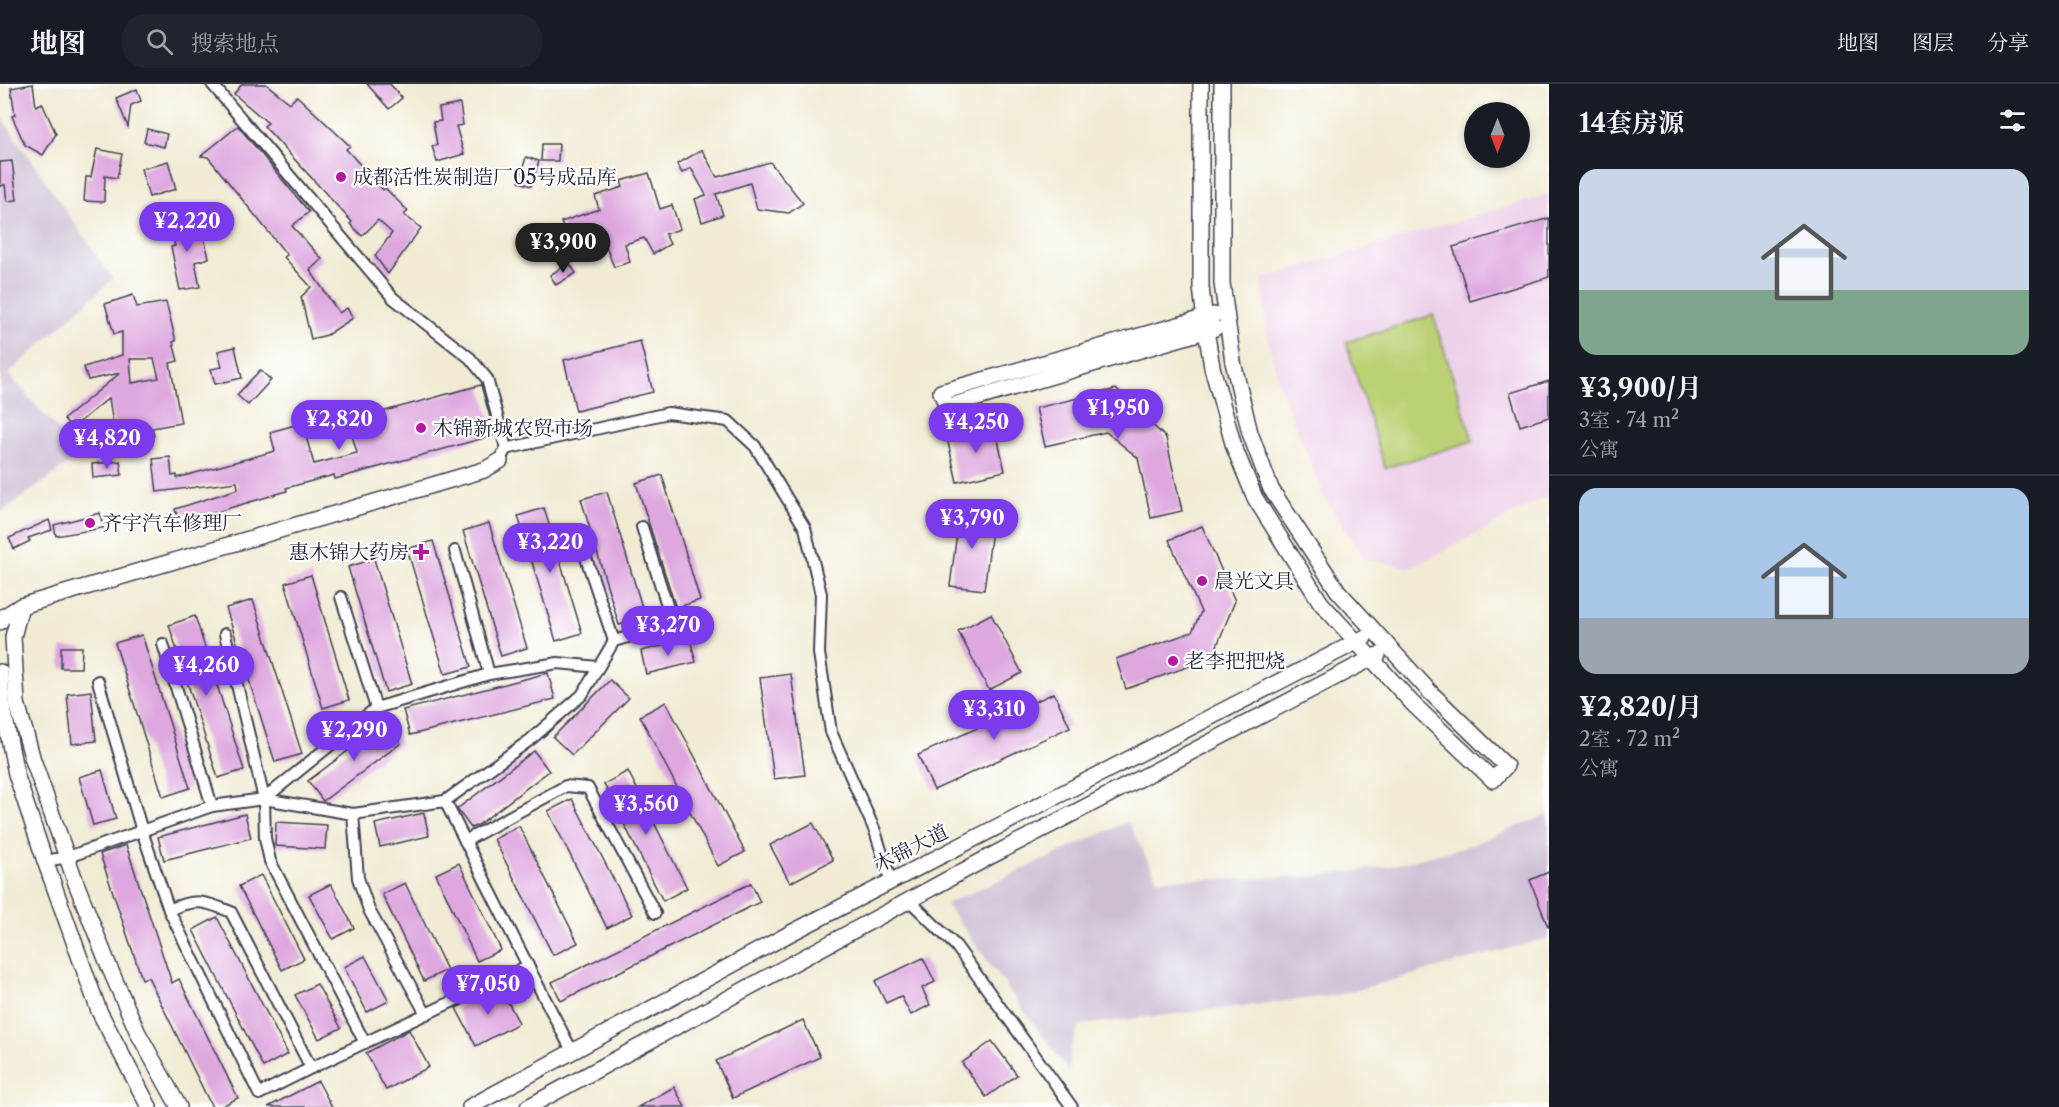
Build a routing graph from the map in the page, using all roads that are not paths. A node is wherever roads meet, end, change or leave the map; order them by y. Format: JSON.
{"nodes":[{"id":1,"x":212,"y":84,"type":"edge"},
{"id":2,"x":1201,"y":84,"type":"edge"},
{"id":3,"x":1222,"y":84,"type":"edge"},
{"id":4,"x":1227,"y":318,"type":"junction"},
{"id":5,"x":1206,"y":324,"type":"junction"},
{"id":6,"x":503,"y":455,"type":"junction"},
{"id":7,"x":642,"y":527,"type":"dead end"},
{"id":8,"x":455,"y":550,"type":"dead end"},
{"id":9,"x":586,"y":558,"type":"dead end"},
{"id":10,"x":341,"y":597,"type":"dead end"},
{"id":11,"x":21,"y":606,"type":"junction"},
{"id":12,"x":0,"y":622,"type":"edge"},
{"id":13,"x":1375,"y":632,"type":"junction"},
{"id":14,"x":225,"y":634,"type":"dead end"},
{"id":15,"x":614,"y":641,"type":"junction"},
{"id":16,"x":1357,"y":642,"type":"junction"},
{"id":17,"x":163,"y":644,"type":"dead end"},
{"id":18,"x":1390,"y":649,"type":"junction"},
{"id":19,"x":1372,"y":659,"type":"junction"},
{"id":20,"x":598,"y":667,"type":"junction"},
{"id":21,"x":0,"y":672,"type":"edge"},
{"id":22,"x":489,"y":674,"type":"junction"},
{"id":23,"x":98,"y":681,"type":"dead end"},
{"id":24,"x":376,"y":708,"type":"junction"},
{"id":25,"x":264,"y":799,"type":"junction"},
{"id":26,"x":445,"y":801,"type":"junction"},
{"id":27,"x":212,"y":806,"type":"junction"},
{"id":28,"x":353,"y":814,"type":"junction"},
{"id":29,"x":142,"y":831,"type":"junction"},
{"id":30,"x":465,"y":841,"type":"junction"},
{"id":31,"x":68,"y":857,"type":"junction"},
{"id":32,"x":45,"y":861,"type":"junction"},
{"id":33,"x":891,"y":882,"type":"junction"},
{"id":34,"x":910,"y":900,"type":"junction"},
{"id":35,"x":169,"y":910,"type":"junction"},
{"id":36,"x":655,"y":913,"type":"dead end"},
{"id":37,"x":528,"y":966,"type":"junction"},
{"id":38,"x":426,"y":1014,"type":"junction"},
{"id":39,"x":365,"y":1043,"type":"junction"},
{"id":40,"x":572,"y":1051,"type":"junction"},
{"id":41,"x":311,"y":1068,"type":"junction"},
{"id":42,"x":149,"y":1107,"type":"edge"},
{"id":43,"x":180,"y":1107,"type":"edge"},
{"id":44,"x":470,"y":1107,"type":"edge"},
{"id":45,"x":528,"y":1107,"type":"edge"},
{"id":46,"x":1072,"y":1107,"type":"edge"}],
"edges":[{"from":1,"to":6,"type":"street"},
{"from":2,"to":5,"type":"street"},
{"from":3,"to":4,"type":"street"},
{"from":4,"to":5,"type":"street"},
{"from":4,"to":13,"type":"street"},
{"from":5,"to":5,"type":"street"},
{"from":5,"to":16,"type":"street"},
{"from":6,"to":11,"type":"street"},
{"from":6,"to":33,"type":"street"},
{"from":7,"to":15,"type":"street"},
{"from":8,"to":22,"type":"street"},
{"from":9,"to":15,"type":"street"},
{"from":10,"to":24,"type":"street"},
{"from":11,"to":12,"type":"street"},
{"from":11,"to":31,"type":"street"},
{"from":13,"to":16,"type":"street","name":"木锦大道"},
{"from":13,"to":18,"type":"street"},
{"from":14,"to":25,"type":"street"},
{"from":15,"to":20,"type":"street"},
{"from":16,"to":19,"type":"street"},
{"from":16,"to":33,"type":"street","name":"木锦大道"},
{"from":17,"to":27,"type":"street"},
{"from":18,"to":19,"type":"street"},
{"from":18,"to":19,"type":"street"},
{"from":19,"to":34,"type":"street"},
{"from":20,"to":22,"type":"street"},
{"from":20,"to":26,"type":"street"},
{"from":21,"to":32,"type":"street"},
{"from":22,"to":24,"type":"street"},
{"from":23,"to":29,"type":"street"},
{"from":24,"to":25,"type":"street"},
{"from":25,"to":27,"type":"street"},
{"from":25,"to":28,"type":"street"},
{"from":25,"to":39,"type":"street"},
{"from":26,"to":28,"type":"street"},
{"from":26,"to":30,"type":"street"},
{"from":27,"to":29,"type":"street"},
{"from":28,"to":38,"type":"street"},
{"from":29,"to":31,"type":"street"},
{"from":29,"to":35,"type":"street"},
{"from":30,"to":36,"type":"street"},
{"from":30,"to":37,"type":"street"},
{"from":31,"to":32,"type":"street"},
{"from":31,"to":43,"type":"street"},
{"from":32,"to":42,"type":"street"},
{"from":33,"to":40,"type":"street","name":"木锦大道"},
{"from":34,"to":45,"type":"street"},
{"from":34,"to":46,"type":"street"},
{"from":35,"to":41,"type":"street"},
{"from":35,"to":41,"type":"street"},
{"from":37,"to":38,"type":"street"},
{"from":37,"to":40,"type":"street"},
{"from":38,"to":39,"type":"street"},
{"from":39,"to":41,"type":"street"},
{"from":40,"to":44,"type":"street","name":"木锦大道"}]}
